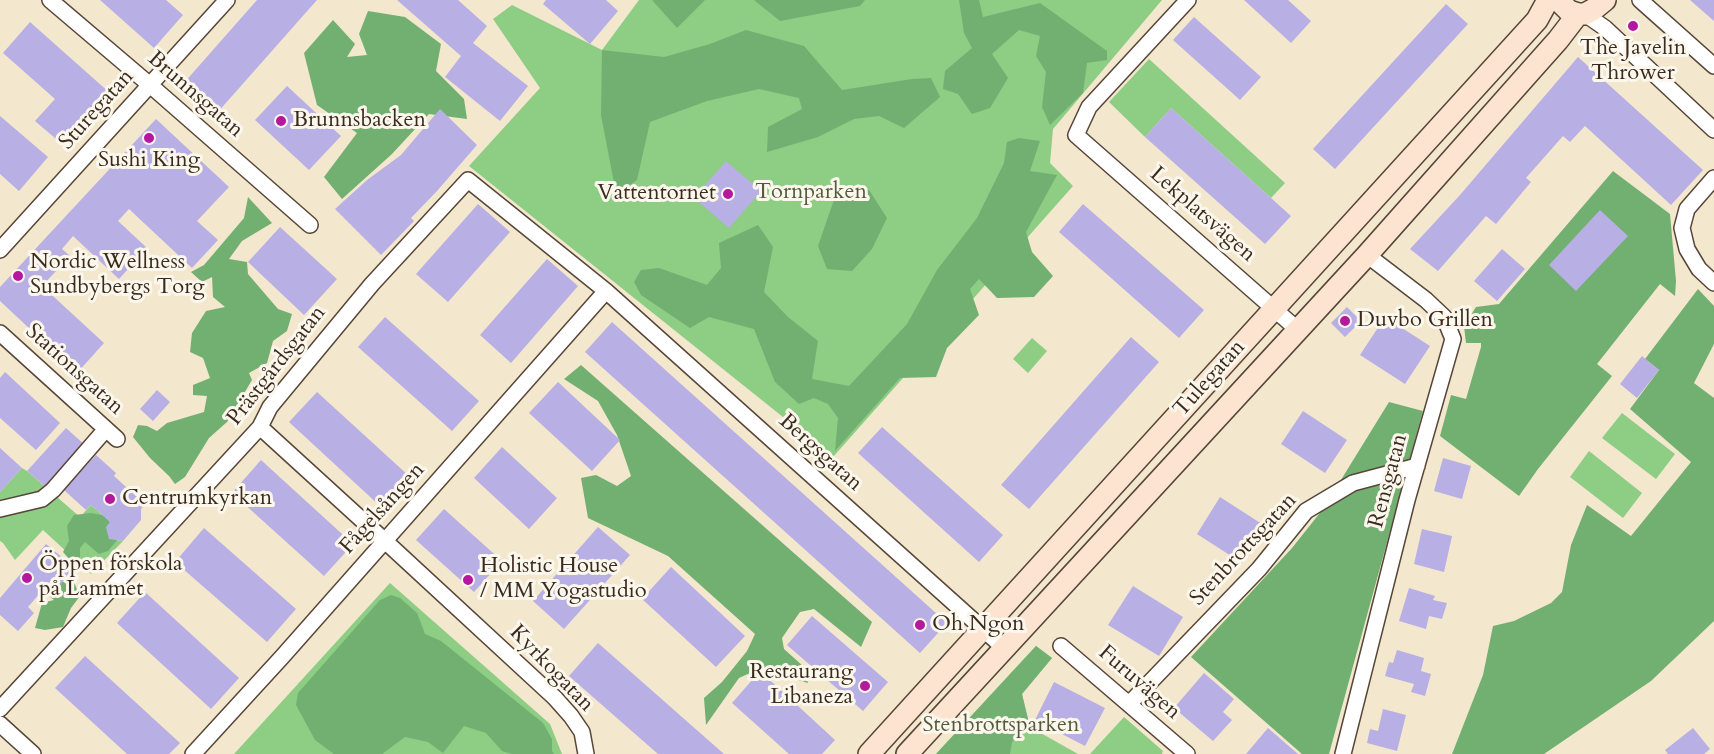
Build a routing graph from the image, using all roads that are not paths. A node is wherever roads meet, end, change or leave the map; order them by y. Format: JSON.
{"nodes":[{"id":1,"x":50,"y":0,"type":"edge"},
{"id":2,"x":227,"y":0,"type":"edge"},
{"id":3,"x":1188,"y":0,"type":"edge"},
{"id":4,"x":1548,"y":0,"type":"edge"},
{"id":5,"x":1558,"y":0,"type":"edge"},
{"id":6,"x":1605,"y":0,"type":"edge"},
{"id":7,"x":1640,"y":0,"type":"edge"},
{"id":8,"x":1582,"y":14,"type":"junction"},
{"id":9,"x":1714,"y":66,"type":"edge"},
{"id":10,"x":150,"y":85,"type":"junction"},
{"id":11,"x":1714,"y":130,"type":"edge"},
{"id":12,"x":1714,"y":178,"type":"edge"},
{"id":13,"x":310,"y":225,"type":"dead end"},
{"id":14,"x":0,"y":250,"type":"edge"},
{"id":15,"x":1367,"y":255,"type":"junction"},
{"id":16,"x":1714,"y":283,"type":"edge"},
{"id":17,"x":606,"y":291,"type":"junction"},
{"id":18,"x":1274,"y":309,"type":"junction"},
{"id":19,"x":1298,"y":330,"type":"junction"},
{"id":20,"x":0,"y":333,"type":"edge"},
{"id":21,"x":260,"y":427,"type":"junction"},
{"id":22,"x":1417,"y":466,"type":"junction"},
{"id":23,"x":0,"y":509,"type":"edge"},
{"id":24,"x":385,"y":541,"type":"junction"},
{"id":25,"x":983,"y":629,"type":"junction"},
{"id":26,"x":1061,"y":646,"type":"dead end"},
{"id":27,"x":1004,"y":648,"type":"junction"},
{"id":28,"x":1130,"y":703,"type":"junction"},
{"id":29,"x":0,"y":709,"type":"edge"},
{"id":30,"x":0,"y":724,"type":"edge"},
{"id":31,"x":1178,"y":751,"type":"edge"},
{"id":32,"x":33,"y":754,"type":"edge"},
{"id":33,"x":193,"y":754,"type":"edge"},
{"id":34,"x":586,"y":754,"type":"edge"},
{"id":35,"x":869,"y":754,"type":"edge"},
{"id":36,"x":907,"y":754,"type":"edge"},
{"id":37,"x":1343,"y":754,"type":"edge"}],
"edges":[{"from":1,"to":10,"type":"street","name":"Brunnsgatan"},
{"from":2,"to":10,"type":"street","name":"Sturegatan"},
{"from":3,"to":18,"type":"street","name":"Lekplatsvägen"},
{"from":4,"to":18,"type":"street","name":"Tulegatan"},
{"from":5,"to":8,"type":"street"},
{"from":6,"to":8,"type":"street","name":"Tulegatan"},
{"from":7,"to":9,"type":"street"},
{"from":8,"to":11,"type":"street"},
{"from":8,"to":15,"type":"street","name":"Tulegatan"},
{"from":10,"to":13,"type":"street","name":"Brunnsgatan"},
{"from":10,"to":14,"type":"street","name":"Sturegatan"},
{"from":12,"to":16,"type":"street"},
{"from":15,"to":19,"type":"street","name":"Tulegatan"},
{"from":15,"to":22,"type":"street","name":"Rensgatan"},
{"from":17,"to":21,"type":"street","name":"Prästgårdsgatan"},
{"from":17,"to":24,"type":"street","name":"Fågelsången"},
{"from":17,"to":25,"type":"street","name":"Bergsgatan"},
{"from":18,"to":19,"type":"street","name":"Lekplatsvägen"},
{"from":18,"to":25,"type":"street","name":"Tulegatan"},
{"from":19,"to":27,"type":"street","name":"Tulegatan"},
{"from":20,"to":23,"type":"street","name":"Stationsgatan"},
{"from":21,"to":24,"type":"street","name":"Kyrkogatan"},
{"from":21,"to":29,"type":"street","name":"Prästgårdsgatan"},
{"from":22,"to":28,"type":"street","name":"Stenbrottsgatan"},
{"from":22,"to":37,"type":"street","name":"Rensgatan"},
{"from":24,"to":33,"type":"street","name":"Fågelsången"},
{"from":24,"to":34,"type":"street","name":"Kyrkogatan"},
{"from":25,"to":27,"type":"street","name":"Bergsgatan"},
{"from":25,"to":35,"type":"street","name":"Tulegatan"},
{"from":26,"to":28,"type":"street","name":"Furuvägen"},
{"from":27,"to":36,"type":"street","name":"Tulegatan"},
{"from":28,"to":31,"type":"street","name":"Furuvägen"},
{"from":30,"to":32,"type":"street"}]}
